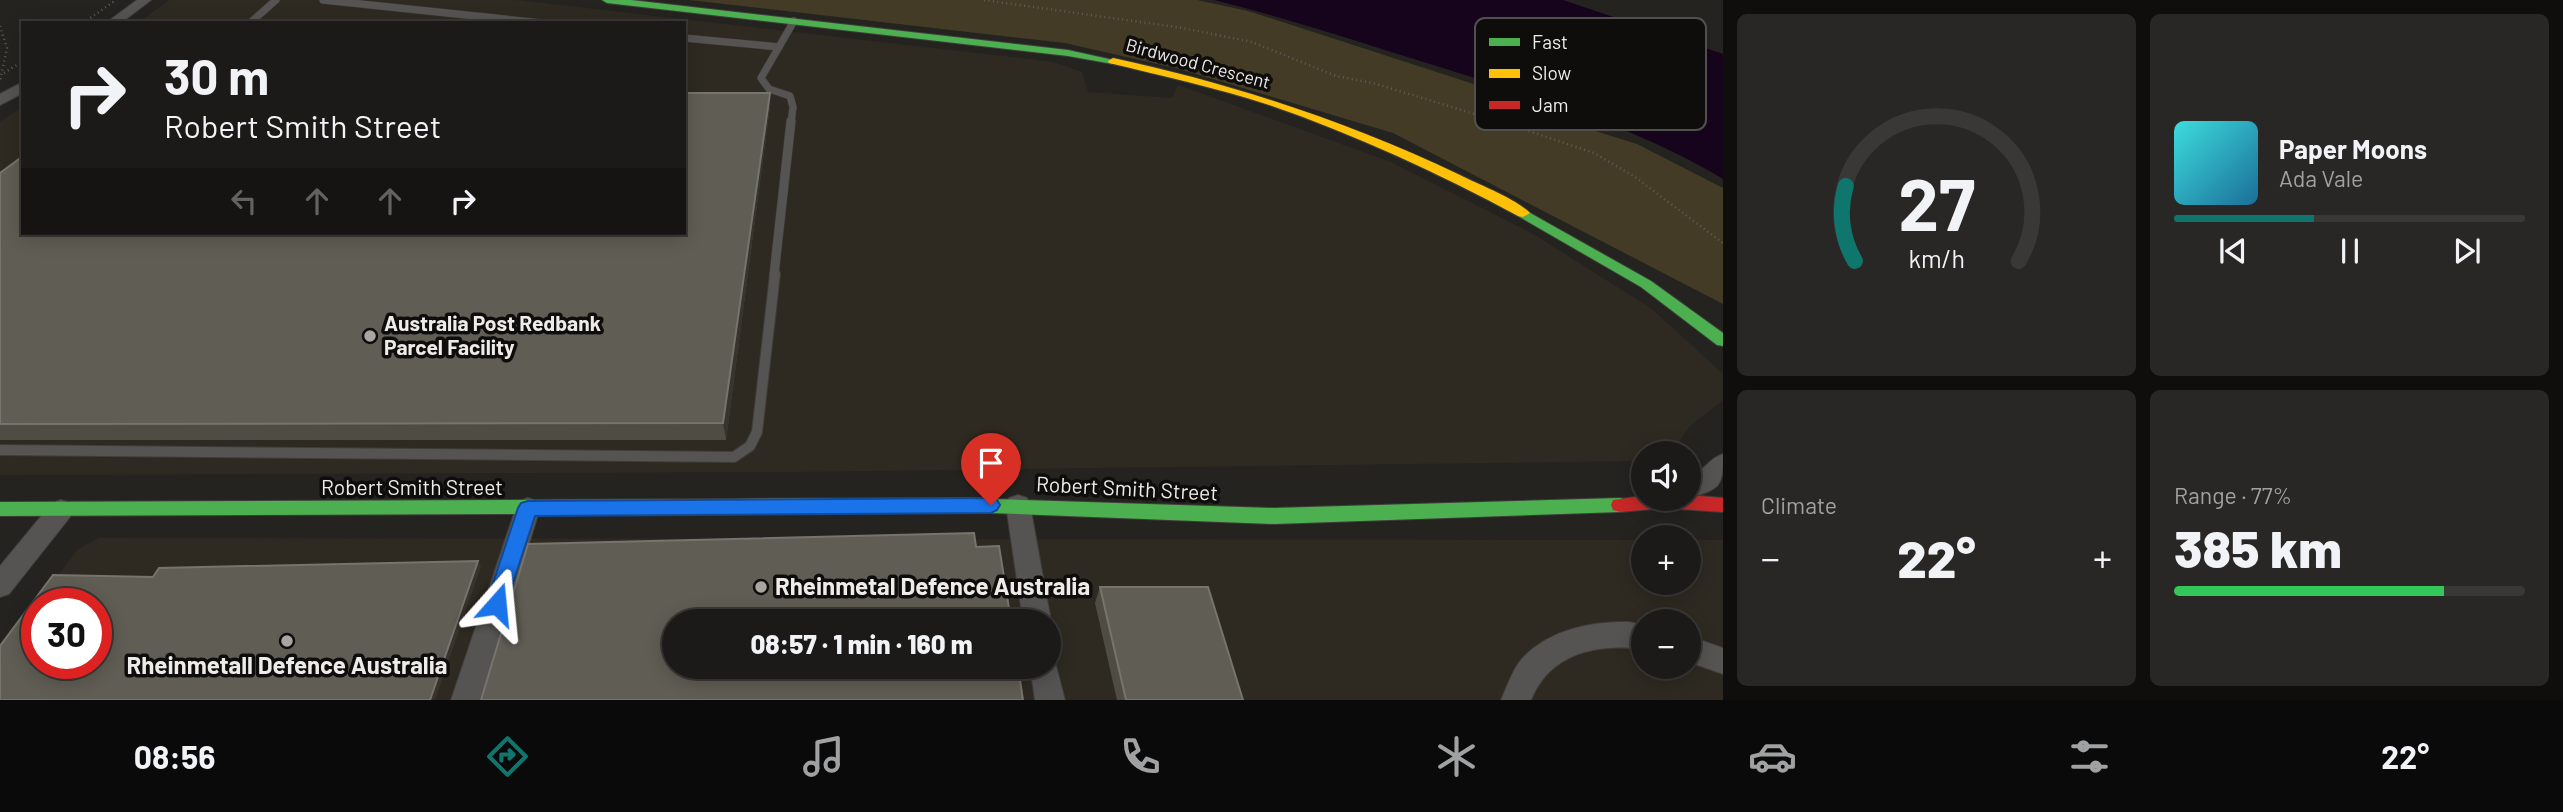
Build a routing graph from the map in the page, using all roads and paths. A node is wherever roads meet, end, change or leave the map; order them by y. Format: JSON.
{"nodes":[{"id":1,"x":116,"y":0,"type":"edge"},
{"id":2,"x":145,"y":0,"type":"edge"},
{"id":3,"x":276,"y":0,"type":"edge"},
{"id":4,"x":323,"y":0,"type":"edge"},
{"id":5,"x":607,"y":0,"type":"edge"},
{"id":6,"x":984,"y":0,"type":"edge"},
{"id":7,"x":86,"y":21,"type":"edge"},
{"id":8,"x":115,"y":21,"type":"edge"},
{"id":9,"x":252,"y":21,"type":"edge"},
{"id":10,"x":523,"y":21,"type":"edge"},
{"id":11,"x":794,"y":21,"type":"junction"},
{"id":12,"x":0,"y":26,"type":"edge"},
{"id":13,"x":686,"y":38,"type":"edge"},
{"id":14,"x":779,"y":47,"type":"junction"},
{"id":15,"x":21,"y":62,"type":"edge"},
{"id":16,"x":4,"y":73,"type":"junction"},
{"id":17,"x":0,"y":82,"type":"edge"},
{"id":18,"x":21,"y":87,"type":"edge"},
{"id":19,"x":0,"y":102,"type":"edge"},
{"id":20,"x":1475,"y":114,"type":"edge"},
{"id":21,"x":1526,"y":130,"type":"edge"},
{"id":22,"x":1723,"y":243,"type":"edge"},
{"id":23,"x":1723,"y":341,"type":"edge"},
{"id":24,"x":0,"y":450,"type":"edge"},
{"id":25,"x":1723,"y":463,"type":"edge"},
{"id":26,"x":1701,"y":484,"type":"edge"},
{"id":27,"x":1701,"y":503,"type":"edge"},
{"id":28,"x":1631,"y":504,"type":"edge"},
{"id":29,"x":1018,"y":505,"type":"junction"},
{"id":30,"x":1723,"y":505,"type":"edge"},
{"id":31,"x":528,"y":508,"type":"junction"},
{"id":32,"x":0,"y":509,"type":"edge"},
{"id":33,"x":61,"y":510,"type":"junction"},
{"id":34,"x":0,"y":586,"type":"edge"},
{"id":35,"x":1035,"y":609,"type":"edge"},
{"id":36,"x":1631,"y":637,"type":"edge"},
{"id":37,"x":1701,"y":653,"type":"edge"},
{"id":38,"x":1723,"y":661,"type":"edge"},
{"id":39,"x":1046,"y":679,"type":"edge"},
{"id":40,"x":466,"y":700,"type":"edge"},
{"id":41,"x":1050,"y":700,"type":"edge"},
{"id":42,"x":1516,"y":700,"type":"edge"}],
"edges":[{"from":1,"to":7,"type":"path"},
{"from":2,"to":8,"type":"street"},
{"from":3,"to":9,"type":"lane"},
{"from":4,"to":10,"type":"lane"},
{"from":5,"to":11,"type":"street","name":"Birdwood Crescent"},
{"from":6,"to":20,"type":"path"},
{"from":11,"to":14,"type":"lane"},
{"from":11,"to":23,"type":"street","name":"Birdwood Crescent"},
{"from":12,"to":16,"type":"path"},
{"from":13,"to":14,"type":"lane"},
{"from":14,"to":24,"type":"lane"},
{"from":15,"to":16,"type":"path"},
{"from":16,"to":17,"type":"path"},
{"from":18,"to":19,"type":"street"},
{"from":21,"to":22,"type":"path"},
{"from":25,"to":26,"type":"street"},
{"from":27,"to":30,"type":"street","name":"Robert Smith Street"},
{"from":28,"to":29,"type":"street","name":"Robert Smith Street"},
{"from":29,"to":31,"type":"street","name":"Robert Smith Street"},
{"from":29,"to":35,"type":"street"},
{"from":31,"to":33,"type":"street","name":"Robert Smith Street"},
{"from":31,"to":40,"type":"street"},
{"from":32,"to":33,"type":"street","name":"Robert Smith Street"},
{"from":33,"to":34,"type":"street"},
{"from":36,"to":42,"type":"street"},
{"from":37,"to":38,"type":"street"},
{"from":39,"to":41,"type":"street"}]}
